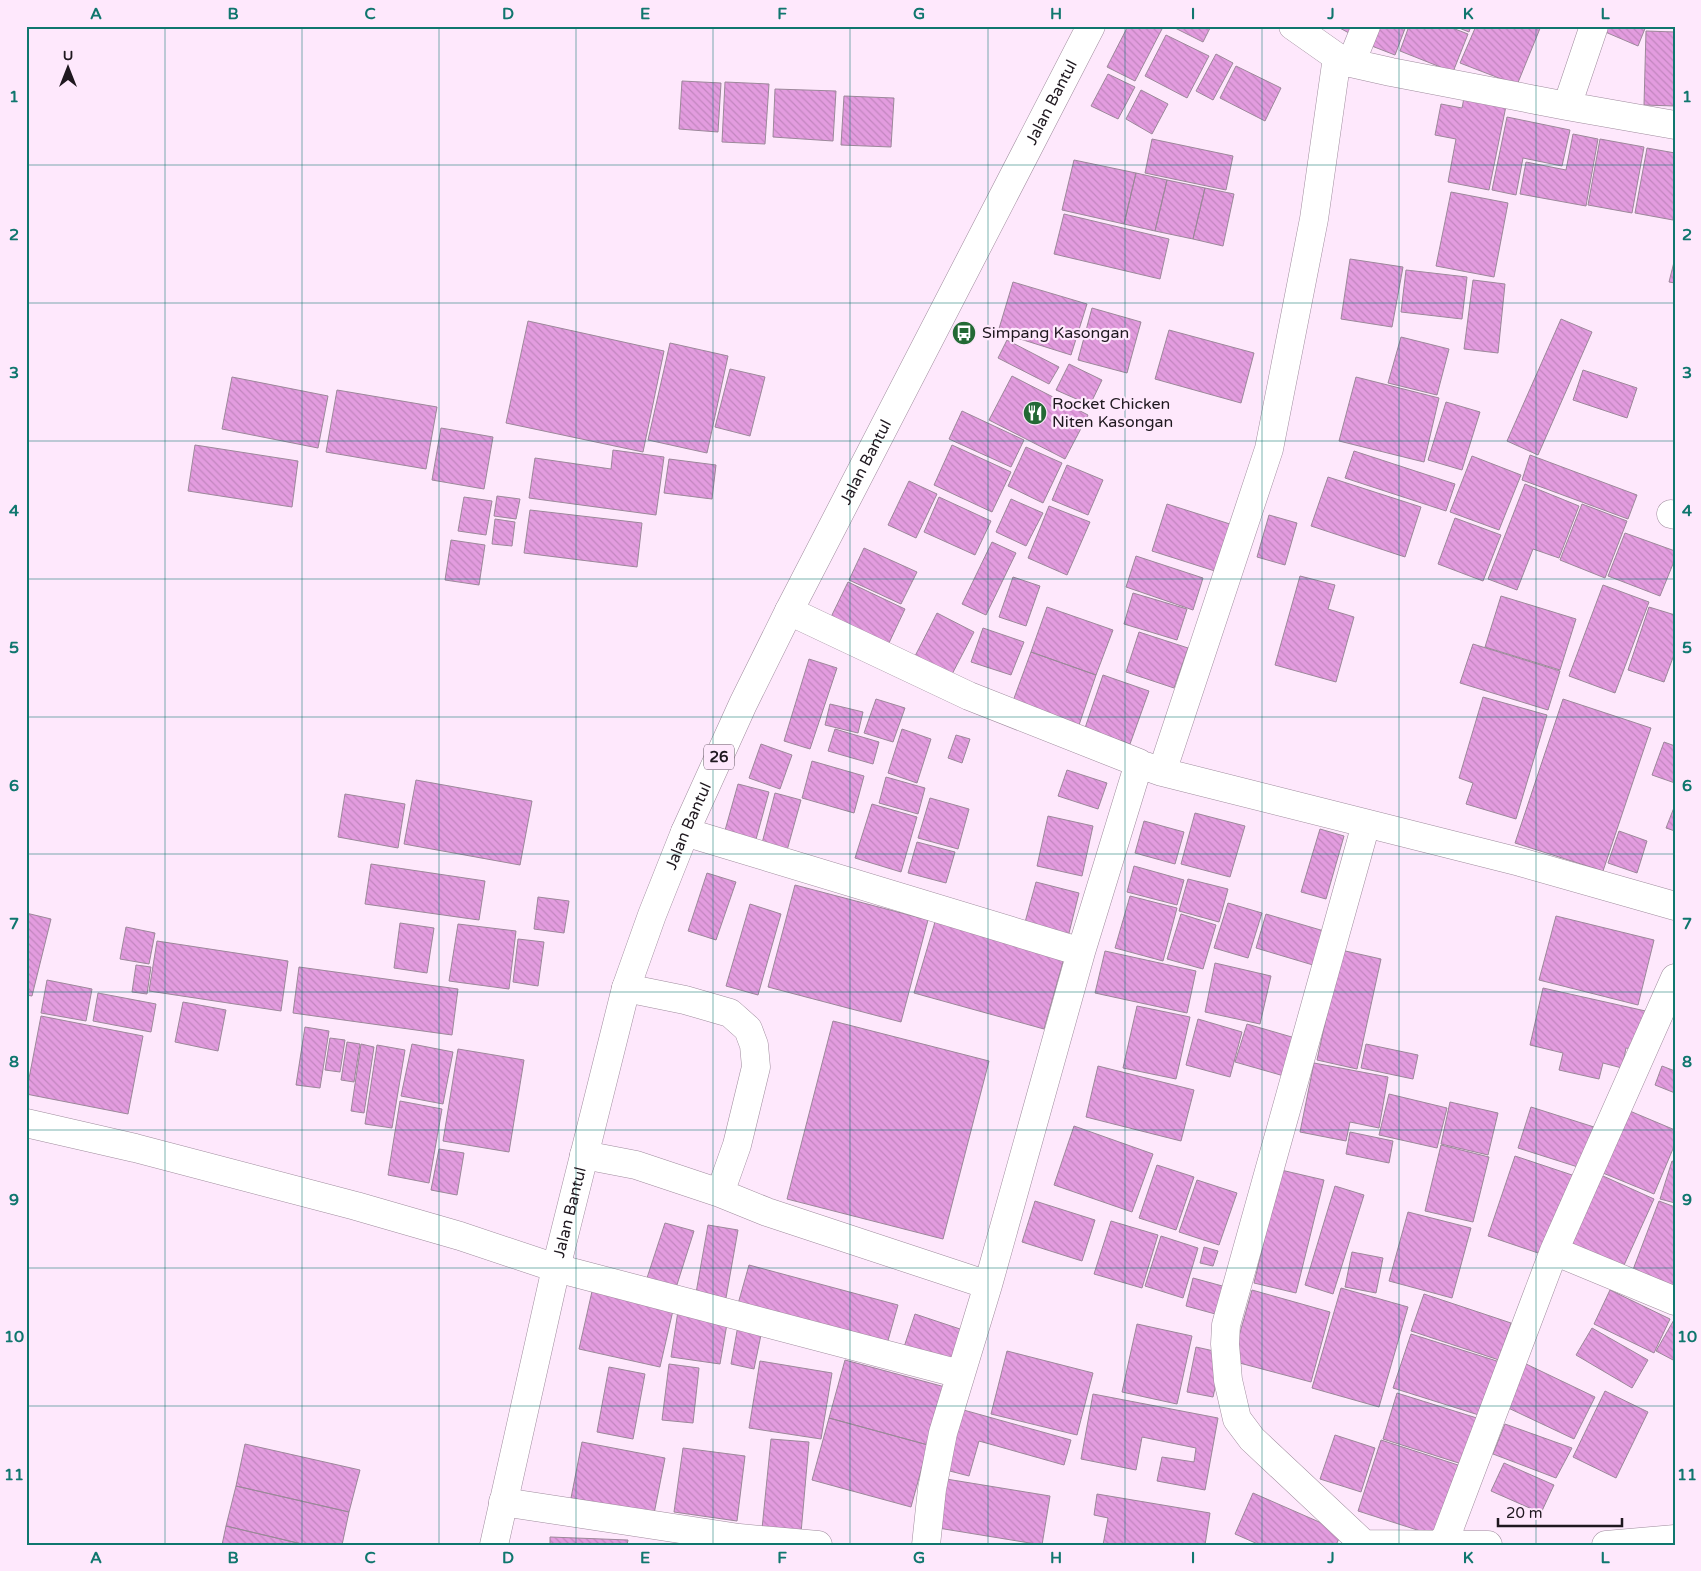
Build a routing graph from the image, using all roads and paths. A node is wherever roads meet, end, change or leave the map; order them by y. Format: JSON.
{"nodes":[{"id":1,"x":1091,"y":26,"type":"edge"},
{"id":2,"x":1292,"y":26,"type":"edge"},
{"id":3,"x":1366,"y":26,"type":"edge"},
{"id":4,"x":1594,"y":26,"type":"edge"},
{"id":5,"x":1344,"y":60,"type":"junction"},
{"id":6,"x":1567,"y":106,"type":"junction"},
{"id":7,"x":1675,"y":125,"type":"edge"},
{"id":8,"x":789,"y":611,"type":"junction"},
{"id":9,"x":1150,"y":768,"type":"junction"},
{"id":10,"x":1366,"y":824,"type":"junction"},
{"id":11,"x":685,"y":832,"type":"junction"},
{"id":12,"x":1675,"y":906,"type":"edge"},
{"id":13,"x":1082,"y":952,"type":"junction"},
{"id":14,"x":1675,"y":978,"type":"edge"},
{"id":15,"x":626,"y":988,"type":"junction"},
{"id":16,"x":26,"y":1124,"type":"edge"},
{"id":17,"x":584,"y":1155,"type":"junction"},
{"id":18,"x":720,"y":1193,"type":"junction"},
{"id":19,"x":1554,"y":1250,"type":"junction"},
{"id":20,"x":556,"y":1268,"type":"junction"},
{"id":21,"x":988,"y":1285,"type":"junction"},
{"id":22,"x":1675,"y":1301,"type":"edge"},
{"id":23,"x":960,"y":1374,"type":"junction"},
{"id":24,"x":503,"y":1502,"type":"junction"},
{"id":25,"x":1675,"y":1539,"type":"edge"},
{"id":26,"x":739,"y":1542,"type":"edge"},
{"id":27,"x":1364,"y":1544,"type":"edge"},
{"id":28,"x":1443,"y":1544,"type":"edge"},
{"id":29,"x":494,"y":1545,"type":"edge"},
{"id":30,"x":818,"y":1545,"type":"edge"},
{"id":31,"x":926,"y":1545,"type":"edge"},
{"id":32,"x":1488,"y":1545,"type":"edge"},
{"id":33,"x":1606,"y":1545,"type":"edge"}],
"edges":[{"from":1,"to":8,"type":"street","name":"Jalan Bantul","number":"26"},
{"from":2,"to":5,"type":"street"},
{"from":3,"to":5,"type":"street"},
{"from":4,"to":6,"type":"street"},
{"from":5,"to":6,"type":"street"},
{"from":5,"to":9,"type":"street"},
{"from":6,"to":7,"type":"street"},
{"from":8,"to":9,"type":"street"},
{"from":8,"to":11,"type":"street","name":"Jalan Bantul","number":"26"},
{"from":9,"to":10,"type":"street"},
{"from":9,"to":13,"type":"street"},
{"from":10,"to":12,"type":"street"},
{"from":10,"to":27,"type":"street"},
{"from":11,"to":13,"type":"street"},
{"from":11,"to":15,"type":"street","name":"Jalan Bantul","number":"26"},
{"from":13,"to":21,"type":"street"},
{"from":14,"to":19,"type":"street"},
{"from":15,"to":17,"type":"street","name":"Jalan Bantul","number":"26"},
{"from":15,"to":18,"type":"street"},
{"from":16,"to":20,"type":"street"},
{"from":17,"to":18,"type":"street"},
{"from":17,"to":20,"type":"street","name":"Jalan Bantul","number":"26"},
{"from":18,"to":21,"type":"street"},
{"from":19,"to":22,"type":"street"},
{"from":19,"to":28,"type":"street"},
{"from":20,"to":23,"type":"street"},
{"from":20,"to":24,"type":"street","name":"Jalan Bantul","number":"26"},
{"from":21,"to":23,"type":"street"},
{"from":23,"to":31,"type":"street"},
{"from":24,"to":26,"type":"street"},
{"from":24,"to":29,"type":"street","name":"Jalan Bantul","number":"26"},
{"from":25,"to":33,"type":"street"},
{"from":26,"to":30,"type":"street"},
{"from":27,"to":28,"type":"street"},
{"from":28,"to":32,"type":"street"}]}
